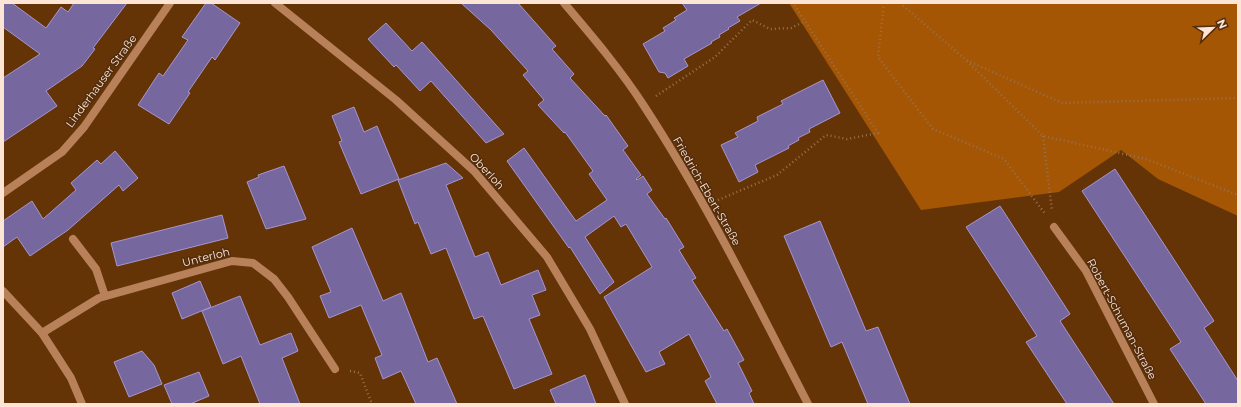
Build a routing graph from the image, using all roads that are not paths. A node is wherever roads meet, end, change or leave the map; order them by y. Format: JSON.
{"nodes":[{"id":1,"x":170,"y":3,"type":"edge"},
{"id":2,"x":275,"y":3,"type":"edge"},
{"id":3,"x":564,"y":3,"type":"edge"},
{"id":4,"x":3,"y":193,"type":"edge"},
{"id":5,"x":1054,"y":227,"type":"road end"},
{"id":6,"x":74,"y":239,"type":"dead end"},
{"id":7,"x":3,"y":291,"type":"edge"},
{"id":8,"x":105,"y":296,"type":"junction"},
{"id":9,"x":42,"y":333,"type":"junction"},
{"id":10,"x":335,"y":369,"type":"road end"},
{"id":11,"x":82,"y":404,"type":"edge"},
{"id":12,"x":625,"y":404,"type":"edge"},
{"id":13,"x":808,"y":404,"type":"edge"},
{"id":14,"x":1154,"y":404,"type":"edge"}],
"edges":[{"from":1,"to":4,"type":"street","name":"Linderhauser Straße"},
{"from":2,"to":12,"type":"street","name":"Oberloh"},
{"from":3,"to":13,"type":"street","name":"Friedrich-Ebert-Straße"},
{"from":5,"to":14,"type":"street","name":"Robert-Schuman-Straße"},
{"from":6,"to":8,"type":"street"},
{"from":7,"to":9,"type":"street"},
{"from":8,"to":9,"type":"street","name":"Unterloh"},
{"from":8,"to":10,"type":"street","name":"Unterloh"},
{"from":9,"to":11,"type":"street"}]}
